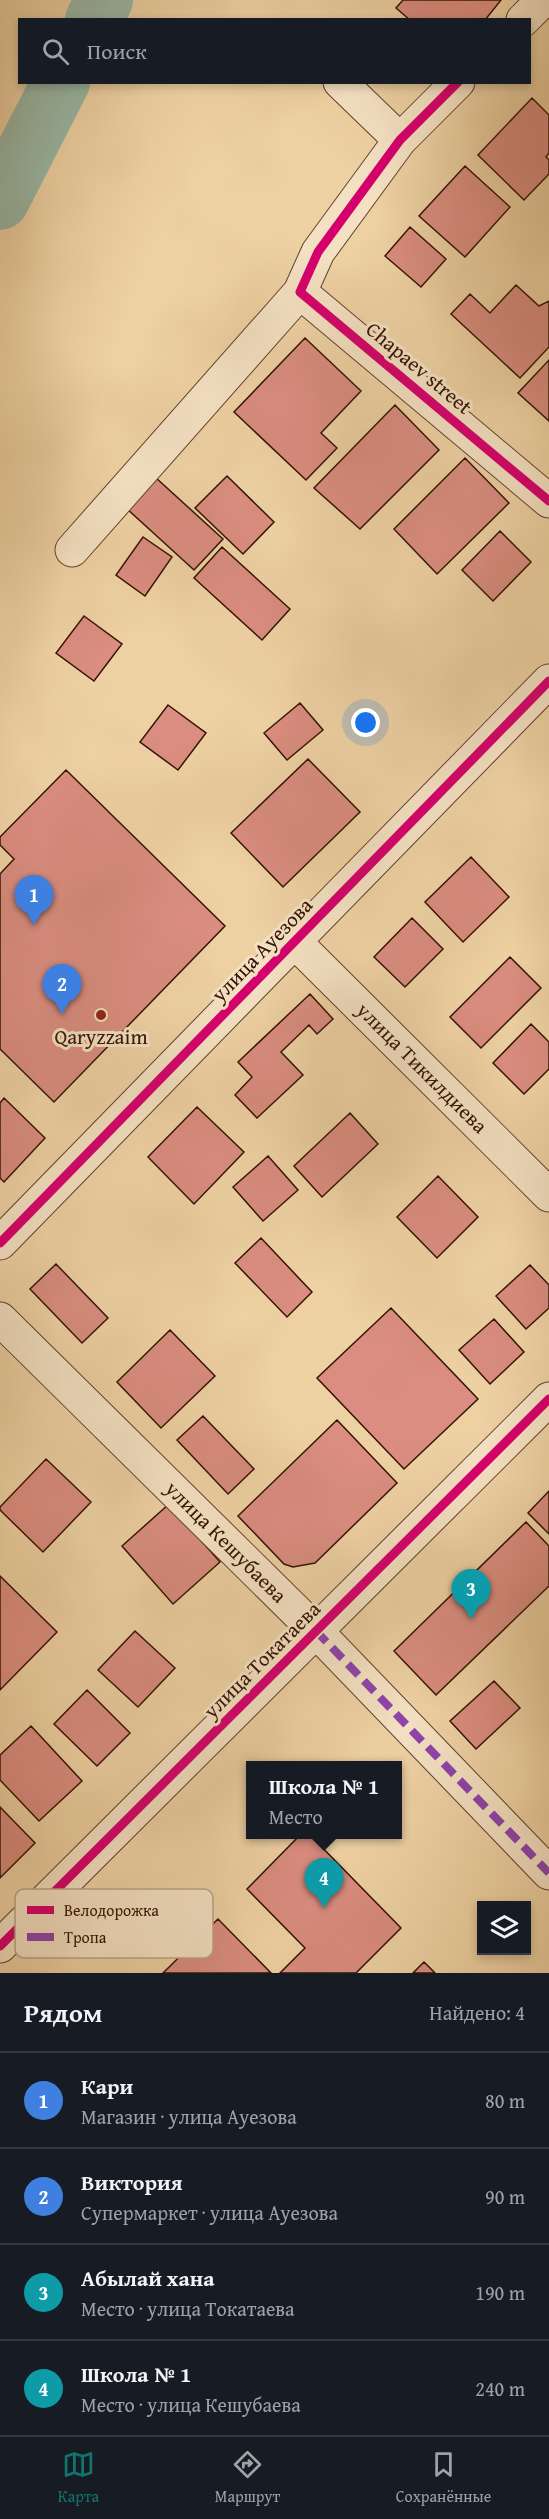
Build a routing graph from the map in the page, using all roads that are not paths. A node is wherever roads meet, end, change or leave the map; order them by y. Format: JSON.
{"nodes":[{"id":1,"x":543,"y":0,"type":"edge"},
{"id":2,"x":525,"y":18,"type":"edge"},
{"id":3,"x":342,"y":84,"type":"edge"},
{"id":4,"x":456,"y":84,"type":"edge"},
{"id":5,"x":400,"y":140,"type":"junction"},
{"id":6,"x":300,"y":292,"type":"junction"},
{"id":7,"x":549,"y":501,"type":"edge"},
{"id":8,"x":72,"y":550,"type":"dead end"},
{"id":9,"x":549,"y":681,"type":"edge"},
{"id":10,"x":295,"y":942,"type":"junction"},
{"id":11,"x":549,"y":1195,"type":"edge"},
{"id":12,"x":0,"y":1243,"type":"edge"},
{"id":13,"x":0,"y":1319,"type":"edge"},
{"id":14,"x":549,"y":1399,"type":"edge"},
{"id":15,"x":316,"y":1631,"type":"junction"},
{"id":16,"x":549,"y":1873,"type":"edge"},
{"id":17,"x":57,"y":1889,"type":"edge"},
{"id":18,"x":15,"y":1931,"type":"edge"},
{"id":19,"x":0,"y":1946,"type":"edge"}],
"edges":[{"from":1,"to":2,"type":"street"},
{"from":3,"to":5,"type":"street"},
{"from":4,"to":5,"type":"street"},
{"from":5,"to":6,"type":"street"},
{"from":6,"to":7,"type":"street","name":"Chapaev street"},
{"from":6,"to":8,"type":"street"},
{"from":9,"to":10,"type":"street","name":"улица Ауезова"},
{"from":10,"to":11,"type":"street","name":"улица Тикилдиева"},
{"from":10,"to":12,"type":"street","name":"улица Ауезова"},
{"from":13,"to":15,"type":"street","name":"улица Кешубаева"},
{"from":14,"to":15,"type":"street","name":"улица Токатаева"},
{"from":15,"to":16,"type":"street","name":"улица Кешубаева"},
{"from":15,"to":17,"type":"street","name":"улица Токатаева"},
{"from":18,"to":19,"type":"street","name":"улица Токатаева"}]}
